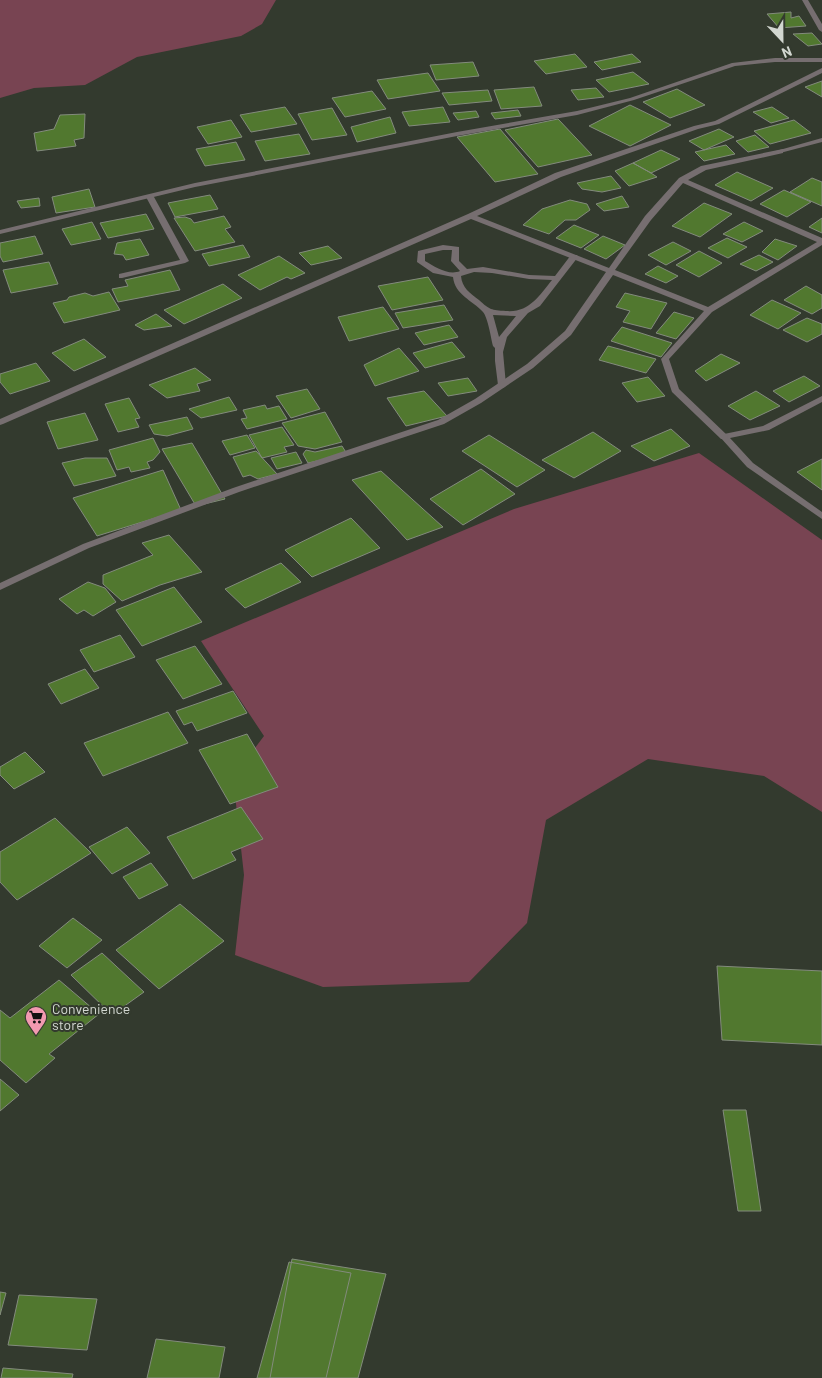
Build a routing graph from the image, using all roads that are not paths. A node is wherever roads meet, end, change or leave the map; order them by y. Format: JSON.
{"nodes":[{"id":1,"x":805,"y":0,"type":"edge"},
{"id":2,"x":822,"y":30,"type":"edge"},
{"id":3,"x":822,"y":60,"type":"edge"},
{"id":4,"x":822,"y":70,"type":"edge"},
{"id":5,"x":822,"y":140,"type":"edge"},
{"id":6,"x":682,"y":180,"type":"junction"},
{"id":7,"x":150,"y":197,"type":"junction"},
{"id":8,"x":471,"y":216,"type":"junction"},
{"id":9,"x":0,"y":232,"type":"edge"},
{"id":10,"x":822,"y":242,"type":"edge"},
{"id":11,"x":574,"y":257,"type":"junction"},
{"id":12,"x":466,"y":271,"type":"junction"},
{"id":13,"x":609,"y":271,"type":"junction"},
{"id":14,"x":457,"y":275,"type":"junction"},
{"id":15,"x":122,"y":276,"type":"dead end"},
{"id":16,"x":557,"y":278,"type":"junction"},
{"id":17,"x":709,"y":310,"type":"junction"},
{"id":18,"x":526,"y":311,"type":"junction"},
{"id":19,"x":488,"y":312,"type":"junction"},
{"id":20,"x":497,"y":346,"type":"junction"},
{"id":21,"x":502,"y":385,"type":"junction"},
{"id":22,"x":822,"y":399,"type":"edge"},
{"id":23,"x":0,"y":422,"type":"edge"},
{"id":24,"x":724,"y":437,"type":"junction"},
{"id":25,"x":822,"y":516,"type":"edge"},
{"id":26,"x":0,"y":587,"type":"edge"}],
"edges":[{"from":1,"to":2,"type":"street"},
{"from":3,"to":7,"type":"street"},
{"from":4,"to":8,"type":"street"},
{"from":5,"to":6,"type":"street"},
{"from":6,"to":10,"type":"street"},
{"from":6,"to":13,"type":"street"},
{"from":7,"to":9,"type":"street"},
{"from":7,"to":15,"type":"street"},
{"from":8,"to":11,"type":"street"},
{"from":8,"to":23,"type":"street"},
{"from":10,"to":17,"type":"street"},
{"from":11,"to":13,"type":"street"},
{"from":11,"to":16,"type":"street"},
{"from":12,"to":14,"type":"street"},
{"from":12,"to":14,"type":"street"},
{"from":12,"to":16,"type":"street"},
{"from":13,"to":17,"type":"street"},
{"from":13,"to":21,"type":"street"},
{"from":14,"to":19,"type":"street"},
{"from":16,"to":18,"type":"street"},
{"from":17,"to":24,"type":"street"},
{"from":18,"to":19,"type":"street"},
{"from":18,"to":20,"type":"street"},
{"from":19,"to":20,"type":"street"},
{"from":20,"to":21,"type":"street"},
{"from":21,"to":26,"type":"street"},
{"from":22,"to":24,"type":"street"},
{"from":24,"to":25,"type":"street"}]}
